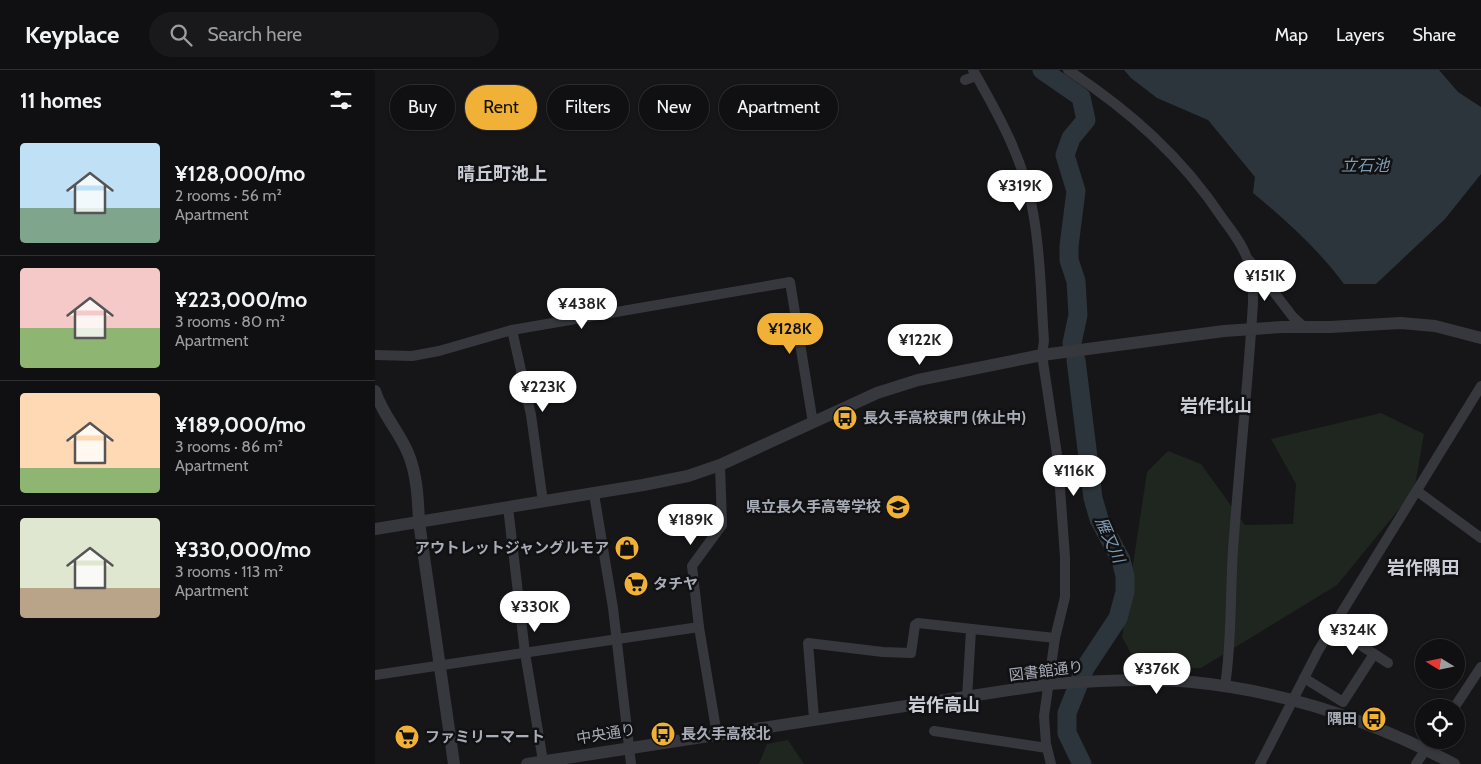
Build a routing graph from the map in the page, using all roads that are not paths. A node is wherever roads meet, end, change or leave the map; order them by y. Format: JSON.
{"nodes":[{"id":1,"x":1068,"y":70,"type":"edge"},
{"id":2,"x":975,"y":73,"type":"edge"},
{"id":3,"x":965,"y":80,"type":"dead end"},
{"id":4,"x":1247,"y":258,"type":"junction"},
{"id":5,"x":1304,"y":328,"type":"junction"},
{"id":6,"x":512,"y":330,"type":"junction"},
{"id":7,"x":1251,"y":330,"type":"junction"},
{"id":8,"x":1481,"y":338,"type":"edge"},
{"id":9,"x":375,"y":355,"type":"edge"},
{"id":10,"x":1043,"y":355,"type":"junction"},
{"id":11,"x":1481,"y":386,"type":"edge"},
{"id":12,"x":375,"y":391,"type":"edge"},
{"id":13,"x":813,"y":424,"type":"junction"},
{"id":14,"x":720,"y":465,"type":"junction"},
{"id":15,"x":1417,"y":491,"type":"junction"},
{"id":16,"x":594,"y":494,"type":"junction"},
{"id":17,"x":543,"y":502,"type":"junction"},
{"id":18,"x":508,"y":507,"type":"junction"},
{"id":19,"x":419,"y":522,"type":"junction"},
{"id":20,"x":375,"y":529,"type":"edge"},
{"id":21,"x":1481,"y":538,"type":"edge"},
{"id":22,"x":699,"y":627,"type":"junction"},
{"id":23,"x":1333,"y":627,"type":"junction"},
{"id":24,"x":971,"y":630,"type":"junction"},
{"id":25,"x":1055,"y":638,"type":"junction"},
{"id":26,"x":617,"y":640,"type":"junction"},
{"id":27,"x":525,"y":653,"type":"junction"},
{"id":28,"x":1374,"y":654,"type":"junction"},
{"id":29,"x":1388,"y":663,"type":"dead end"},
{"id":30,"x":440,"y":665,"type":"junction"},
{"id":31,"x":1481,"y":667,"type":"edge"},
{"id":32,"x":375,"y":675,"type":"edge"},
{"id":33,"x":1303,"y":678,"type":"junction"},
{"id":34,"x":1049,"y":684,"type":"junction"},
{"id":35,"x":1225,"y":686,"type":"junction"},
{"id":36,"x":967,"y":698,"type":"junction"},
{"id":37,"x":1460,"y":699,"type":"edge"},
{"id":38,"x":1292,"y":700,"type":"junction"},
{"id":39,"x":815,"y":718,"type":"junction"},
{"id":40,"x":780,"y":725,"type":"joint"},
{"id":41,"x":934,"y":731,"type":"dead end"},
{"id":42,"x":717,"y":735,"type":"junction"},
{"id":43,"x":1415,"y":739,"type":"edge"},
{"id":44,"x":629,"y":747,"type":"junction"},
{"id":45,"x":1047,"y":748,"type":"junction"},
{"id":46,"x":1426,"y":749,"type":"edge"},
{"id":47,"x":1435,"y":749,"type":"edge"},
{"id":48,"x":543,"y":761,"type":"junction"},
{"id":49,"x":454,"y":764,"type":"edge"},
{"id":50,"x":527,"y":764,"type":"edge"},
{"id":51,"x":631,"y":764,"type":"edge"},
{"id":52,"x":1051,"y":764,"type":"edge"},
{"id":53,"x":1261,"y":764,"type":"edge"},
{"id":54,"x":1416,"y":764,"type":"edge"},
{"id":55,"x":1454,"y":764,"type":"edge"}],
"edges":[{"from":1,"to":4,"type":"street"},
{"from":2,"to":3,"type":"street"},
{"from":2,"to":10,"type":"street"},
{"from":4,"to":5,"type":"street"},
{"from":4,"to":7,"type":"street"},
{"from":5,"to":7,"type":"street"},
{"from":5,"to":8,"type":"street"},
{"from":6,"to":9,"type":"street"},
{"from":6,"to":13,"type":"street"},
{"from":6,"to":17,"type":"street"},
{"from":7,"to":10,"type":"street"},
{"from":7,"to":35,"type":"street"},
{"from":10,"to":13,"type":"street"},
{"from":10,"to":25,"type":"street"},
{"from":11,"to":15,"type":"street"},
{"from":12,"to":19,"type":"street"},
{"from":13,"to":14,"type":"street"},
{"from":14,"to":16,"type":"street"},
{"from":14,"to":22,"type":"street"},
{"from":15,"to":21,"type":"street"},
{"from":15,"to":23,"type":"street"},
{"from":16,"to":17,"type":"street"},
{"from":16,"to":26,"type":"street"},
{"from":17,"to":18,"type":"street"},
{"from":18,"to":19,"type":"street"},
{"from":18,"to":27,"type":"street"},
{"from":19,"to":20,"type":"street"},
{"from":19,"to":30,"type":"street"},
{"from":22,"to":26,"type":"street"},
{"from":22,"to":42,"type":"street"},
{"from":23,"to":28,"type":"street"},
{"from":23,"to":33,"type":"street"},
{"from":24,"to":25,"type":"street"},
{"from":24,"to":36,"type":"street"},
{"from":24,"to":39,"type":"street"},
{"from":25,"to":34,"type":"street"},
{"from":26,"to":27,"type":"street"},
{"from":26,"to":44,"type":"street"},
{"from":27,"to":30,"type":"street"},
{"from":27,"to":48,"type":"street"},
{"from":28,"to":29,"type":"street"},
{"from":28,"to":33,"type":"street"},
{"from":30,"to":32,"type":"street"},
{"from":30,"to":49,"type":"street"},
{"from":31,"to":37,"type":"street"},
{"from":33,"to":38,"type":"street"},
{"from":34,"to":35,"type":"street","name":"図書館通り"},
{"from":34,"to":36,"type":"street","name":"図書館通り"},
{"from":34,"to":45,"type":"street"},
{"from":35,"to":38,"type":"street","name":"図書館通り"},
{"from":36,"to":39,"type":"street","name":"図書館通り"},
{"from":38,"to":43,"type":"street","name":"図書館通り"},
{"from":38,"to":53,"type":"street"},
{"from":39,"to":40,"type":"street","name":"図書館通り"},
{"from":40,"to":42,"type":"street","name":"中央通り"},
{"from":41,"to":45,"type":"street"},
{"from":42,"to":44,"type":"street","name":"中央通り"},
{"from":44,"to":48,"type":"street","name":"中央通り"},
{"from":44,"to":51,"type":"street"},
{"from":45,"to":52,"type":"street"},
{"from":46,"to":54,"type":"street"},
{"from":47,"to":55,"type":"street","name":"図書館通り"},
{"from":48,"to":50,"type":"street","name":"中央通り"}]}
